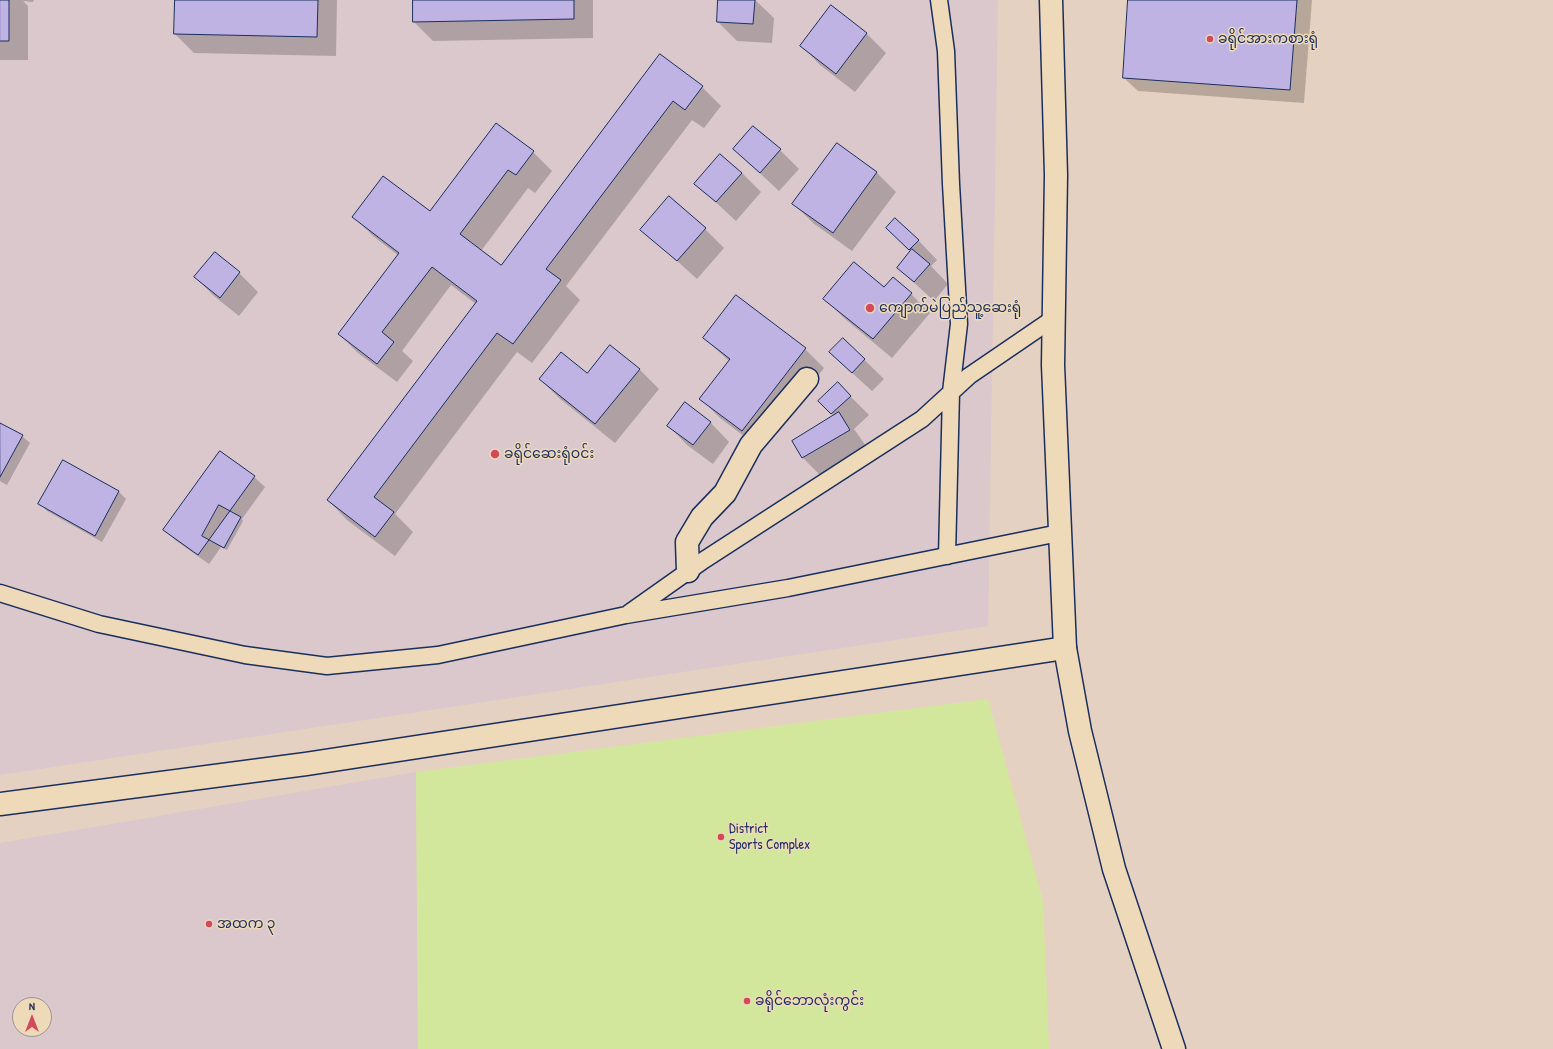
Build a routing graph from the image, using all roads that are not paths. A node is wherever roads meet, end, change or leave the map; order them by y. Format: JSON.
{"nodes":[{"id":1,"x":939,"y":0,"type":"edge"},
{"id":2,"x":1052,"y":0,"type":"edge"},
{"id":3,"x":1054,"y":318,"type":"junction"},
{"id":4,"x":807,"y":379,"type":"dead end"},
{"id":5,"x":951,"y":392,"type":"junction"},
{"id":6,"x":1059,"y":533,"type":"junction"},
{"id":7,"x":947,"y":556,"type":"junction"},
{"id":8,"x":688,"y":571,"type":"junction"},
{"id":9,"x":0,"y":593,"type":"edge"},
{"id":10,"x":626,"y":615,"type":"junction"},
{"id":11,"x":1065,"y":648,"type":"junction"},
{"id":12,"x":0,"y":804,"type":"edge"},
{"id":13,"x":1174,"y":1049,"type":"edge"}],
"edges":[{"from":1,"to":5,"type":"lane"},
{"from":2,"to":3,"type":"street"},
{"from":3,"to":5,"type":"lane"},
{"from":3,"to":6,"type":"street"},
{"from":4,"to":8,"type":"street"},
{"from":5,"to":7,"type":"lane"},
{"from":5,"to":8,"type":"lane"},
{"from":6,"to":7,"type":"lane"},
{"from":6,"to":11,"type":"street"},
{"from":7,"to":10,"type":"lane"},
{"from":8,"to":10,"type":"lane"},
{"from":9,"to":10,"type":"lane"},
{"from":11,"to":12,"type":"street"},
{"from":11,"to":13,"type":"street"}]}
